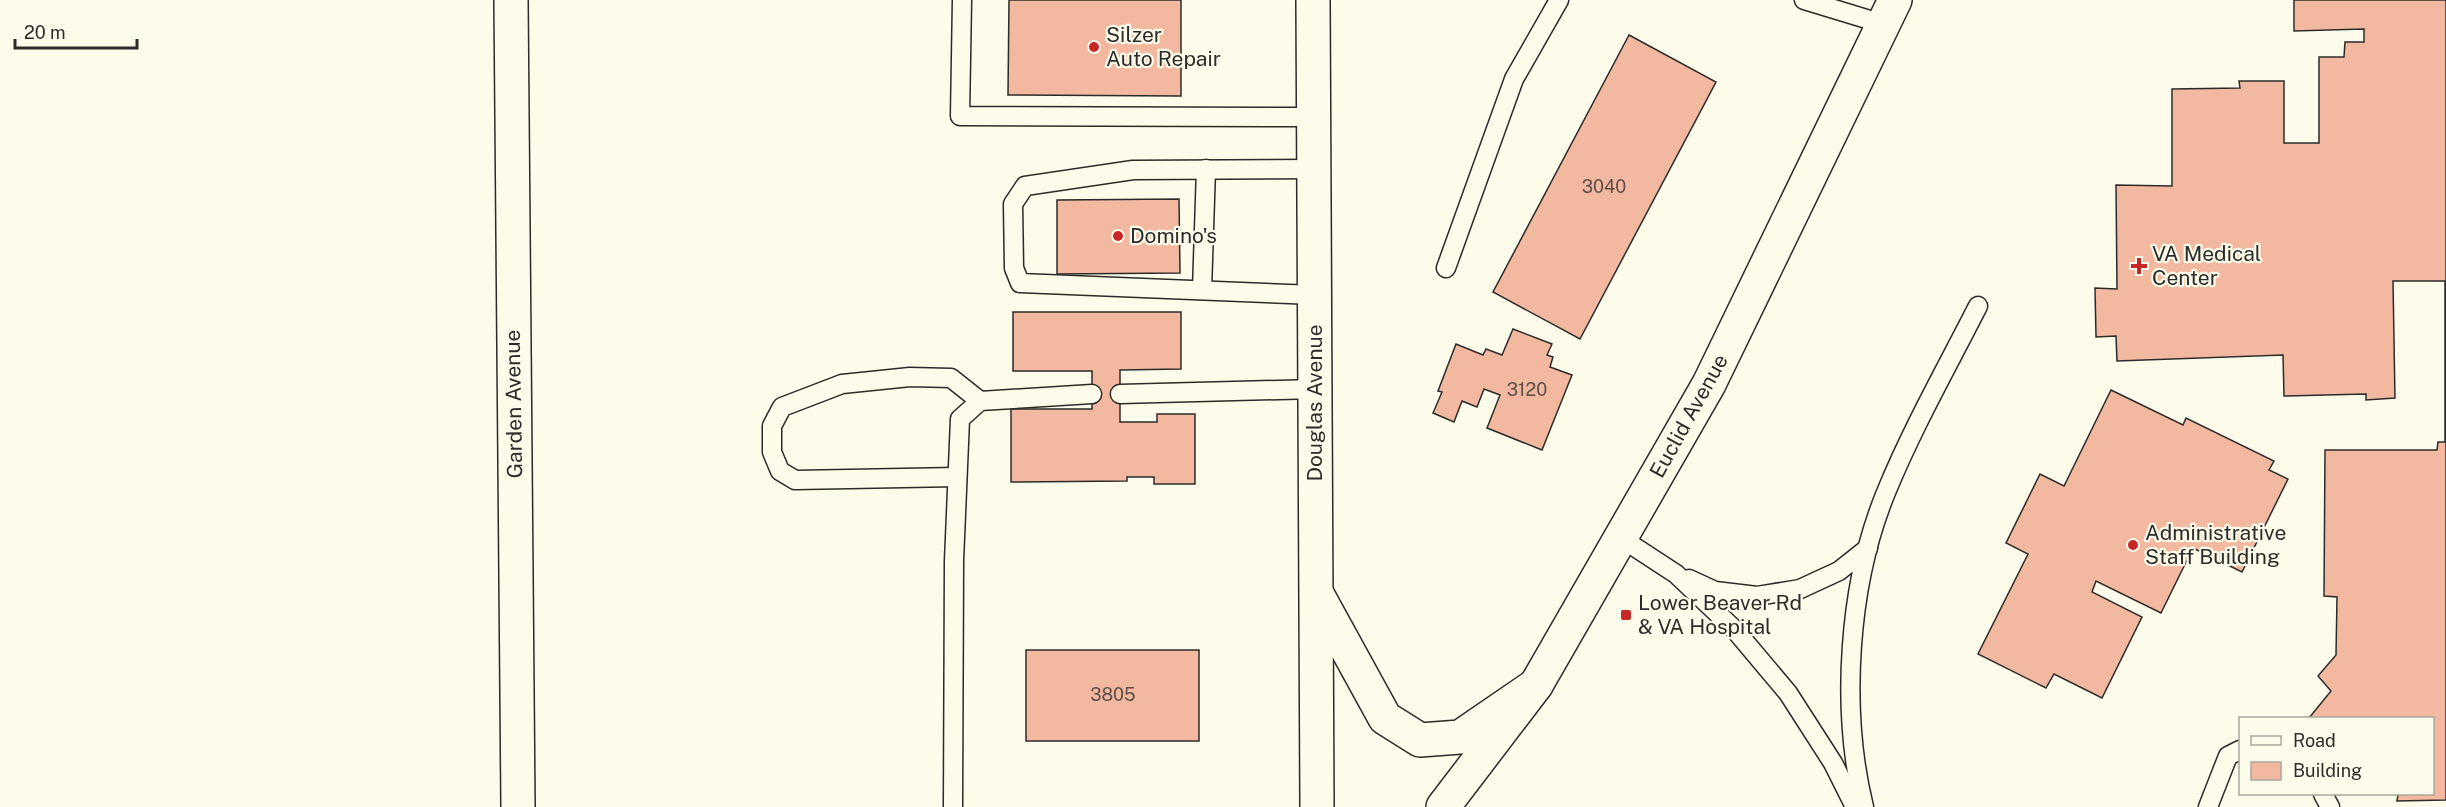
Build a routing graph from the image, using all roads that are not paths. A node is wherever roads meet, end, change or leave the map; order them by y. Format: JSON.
{"nodes":[{"id":1,"x":511,"y":0,"type":"edge"},
{"id":2,"x":962,"y":0,"type":"edge"},
{"id":3,"x":1313,"y":0,"type":"edge"},
{"id":4,"x":1559,"y":0,"type":"edge"},
{"id":5,"x":1804,"y":0,"type":"edge"},
{"id":6,"x":1889,"y":12,"type":"edge"},
{"id":7,"x":1313,"y":117,"type":"junction"},
{"id":8,"x":1206,"y":170,"type":"junction"},
{"id":9,"x":1314,"y":170,"type":"junction"},
{"id":10,"x":1446,"y":268,"type":"dead end"},
{"id":11,"x":1202,"y":290,"type":"junction"},
{"id":12,"x":1315,"y":295,"type":"junction"},
{"id":13,"x":1978,"y":306,"type":"dead end"},
{"id":14,"x":1315,"y":389,"type":"junction"},
{"id":15,"x":1092,"y":394,"type":"dead end"},
{"id":16,"x":1120,"y":394,"type":"dead end"},
{"id":17,"x":980,"y":401,"type":"junction"},
{"id":18,"x":957,"y":477,"type":"junction"},
{"id":19,"x":1621,"y":538,"type":"junction"},
{"id":20,"x":1868,"y":548,"type":"junction"},
{"id":21,"x":1676,"y":574,"type":"junction"},
{"id":22,"x":1316,"y":592,"type":"junction"},
{"id":23,"x":1536,"y":685,"type":"junction"},
{"id":24,"x":2239,"y":751,"type":"edge"},
{"id":25,"x":518,"y":807,"type":"edge"},
{"id":26,"x":953,"y":807,"type":"edge"},
{"id":27,"x":1317,"y":807,"type":"edge"},
{"id":28,"x":1443,"y":807,"type":"edge"},
{"id":29,"x":1855,"y":807,"type":"edge"},
{"id":30,"x":1864,"y":807,"type":"edge"},
{"id":31,"x":2208,"y":807,"type":"edge"}],
"edges":[{"from":1,"to":25,"type":"street","name":"Garden Avenue"},
{"from":2,"to":7,"type":"lane"},
{"from":3,"to":7,"type":"street","name":"Douglas Avenue"},
{"from":4,"to":10,"type":"lane"},
{"from":5,"to":6,"type":"lane"},
{"from":6,"to":19,"type":"street","name":"Euclid Avenue"},
{"from":7,"to":9,"type":"street","name":"Douglas Avenue"},
{"from":8,"to":9,"type":"lane"},
{"from":8,"to":11,"type":"lane"},
{"from":8,"to":11,"type":"lane"},
{"from":9,"to":12,"type":"street","name":"Douglas Avenue"},
{"from":11,"to":12,"type":"lane"},
{"from":12,"to":14,"type":"street","name":"Douglas Avenue"},
{"from":13,"to":20,"type":"lane"},
{"from":14,"to":16,"type":"lane"},
{"from":14,"to":22,"type":"street","name":"Douglas Avenue"},
{"from":15,"to":17,"type":"lane"},
{"from":17,"to":18,"type":"lane"},
{"from":17,"to":18,"type":"lane"},
{"from":18,"to":26,"type":"lane"},
{"from":19,"to":21,"type":"lane"},
{"from":19,"to":23,"type":"street","name":"Euclid Avenue"},
{"from":20,"to":21,"type":"lane"},
{"from":20,"to":30,"type":"lane"},
{"from":21,"to":29,"type":"lane"},
{"from":22,"to":23,"type":"street"},
{"from":22,"to":27,"type":"street","name":"Douglas Avenue"},
{"from":23,"to":28,"type":"street","name":"Euclid Avenue"},
{"from":24,"to":31,"type":"lane"}]}
